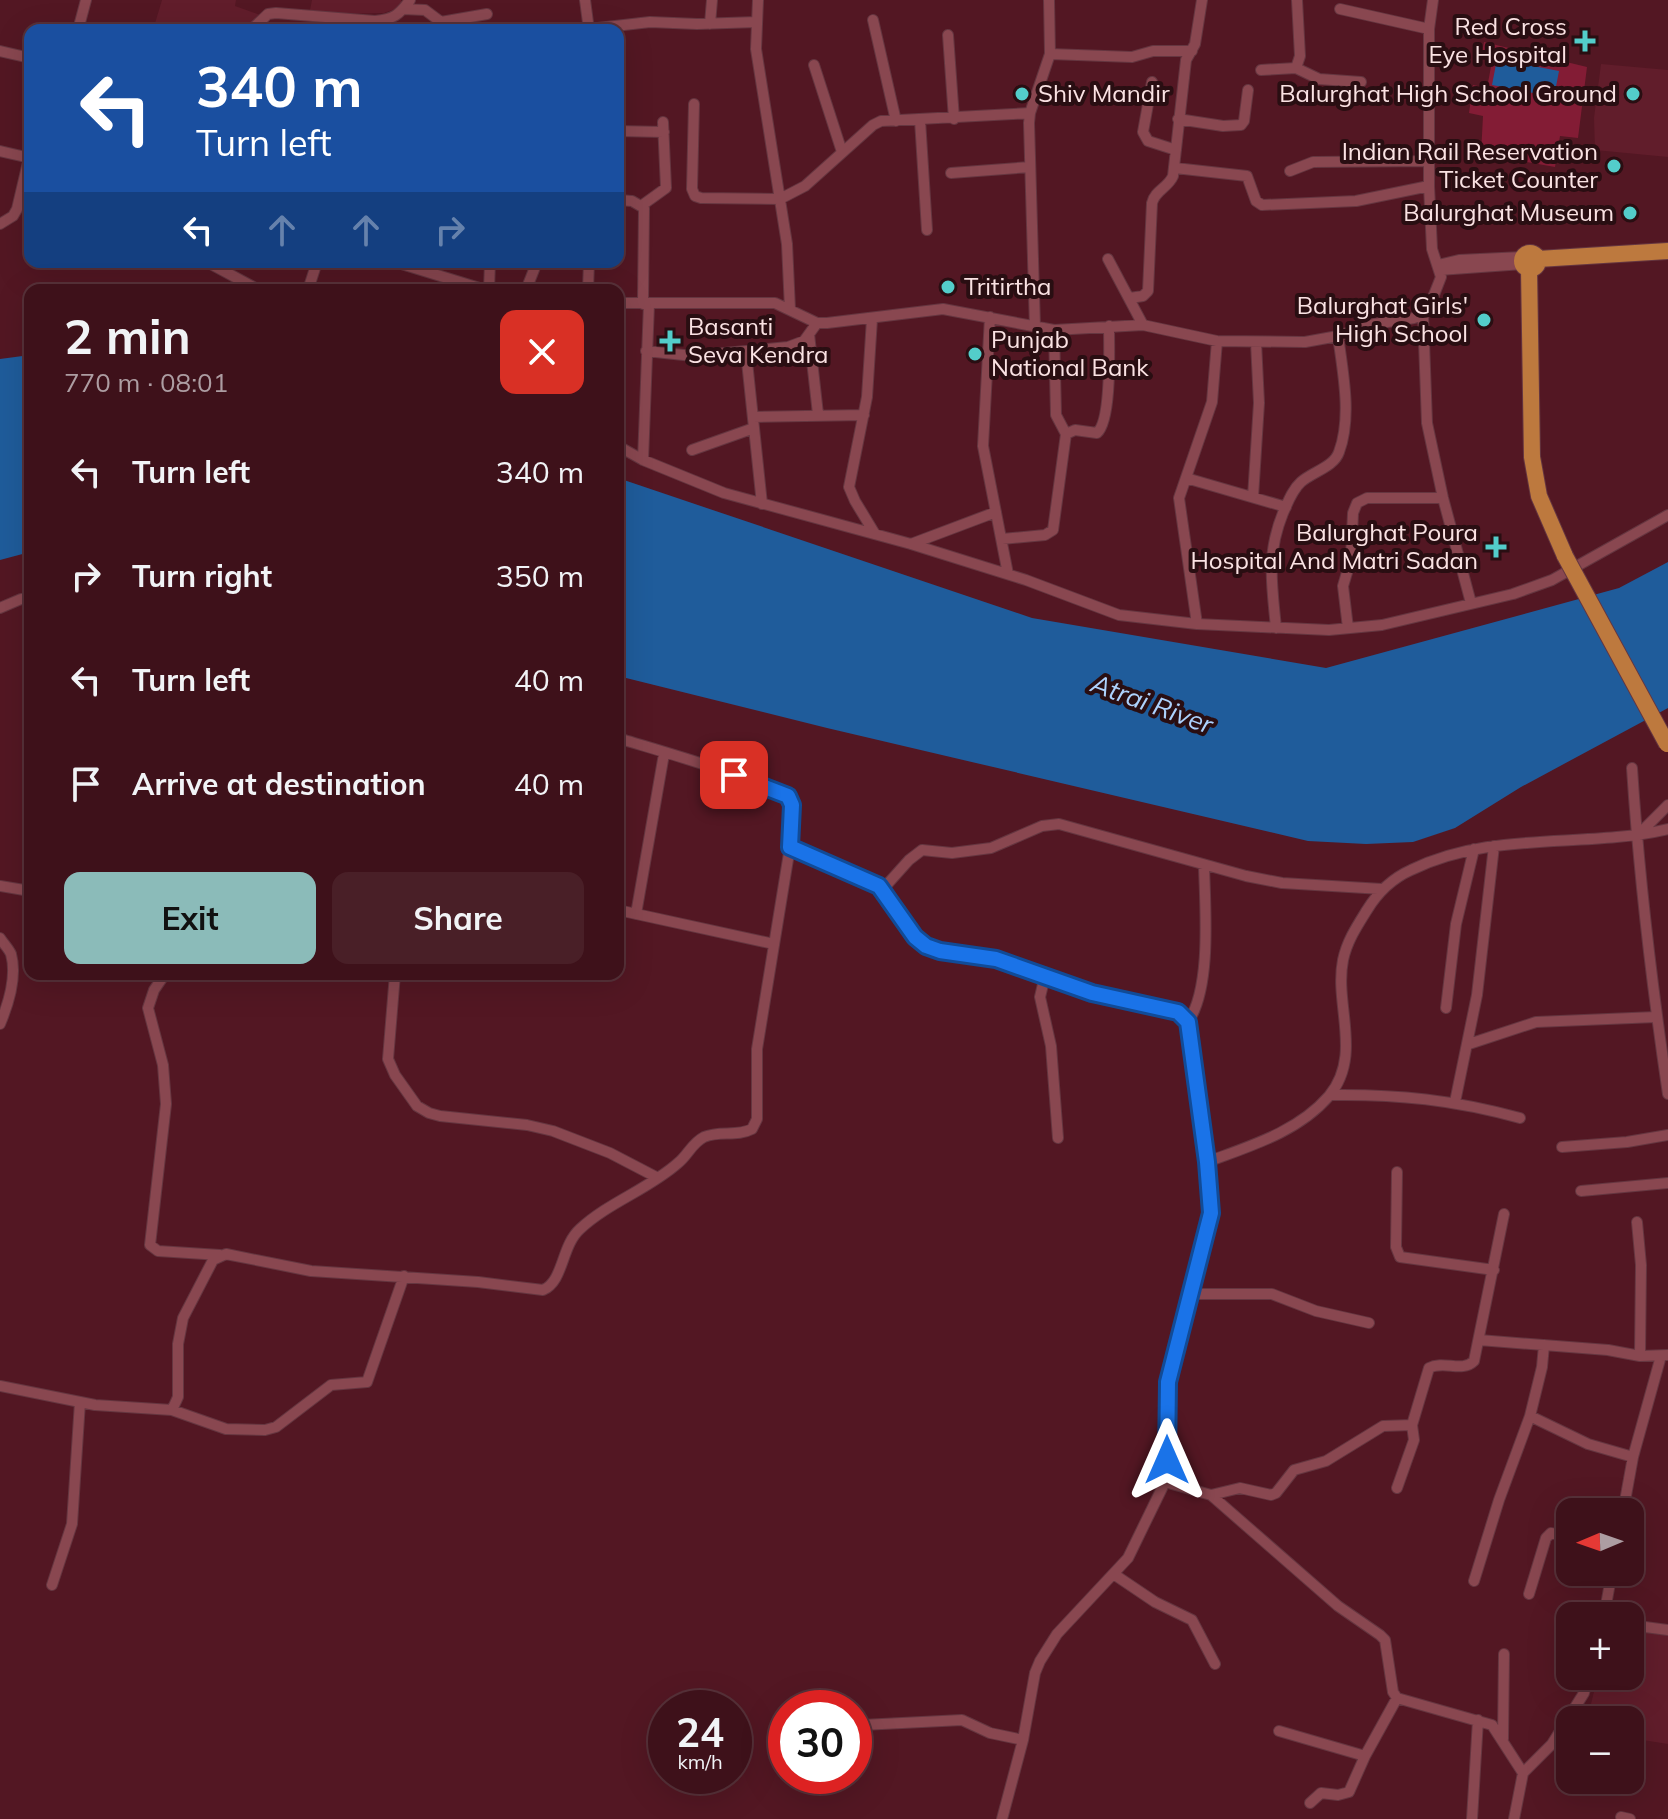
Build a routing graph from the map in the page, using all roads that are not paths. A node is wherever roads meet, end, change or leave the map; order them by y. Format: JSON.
{"nodes":[{"id":1,"x":86,"y":0,"type":"edge"},
{"id":2,"x":268,"y":0,"type":"edge"},
{"id":3,"x":585,"y":0,"type":"edge"},
{"id":4,"x":712,"y":0,"type":"edge"},
{"id":5,"x":758,"y":0,"type":"edge"},
{"id":6,"x":1049,"y":0,"type":"edge"},
{"id":7,"x":1202,"y":0,"type":"edge"},
{"id":8,"x":1297,"y":0,"type":"edge"},
{"id":9,"x":1433,"y":0,"type":"edge"},
{"id":10,"x":406,"y":5,"type":"edge"},
{"id":11,"x":1340,"y":9,"type":"dead end"},
{"id":12,"x":268,"y":14,"type":"junction"},
{"id":13,"x":487,"y":14,"type":"dead end"},
{"id":14,"x":873,"y":20,"type":"dead end"},
{"id":15,"x":757,"y":22,"type":"junction"},
{"id":16,"x":80,"y":24,"type":"edge"},
{"id":17,"x":257,"y":24,"type":"edge"},
{"id":18,"x":358,"y":24,"type":"edge"},
{"id":19,"x":381,"y":24,"type":"edge"},
{"id":20,"x":442,"y":24,"type":"edge"},
{"id":21,"x":452,"y":24,"type":"edge"},
{"id":22,"x":588,"y":24,"type":"edge"},
{"id":23,"x":710,"y":24,"type":"junction"},
{"id":24,"x":624,"y":25,"type":"edge"},
{"id":25,"x":1429,"y":29,"type":"junction"},
{"id":26,"x":948,"y":35,"type":"dead end"},
{"id":27,"x":0,"y":51,"type":"edge"},
{"id":28,"x":1192,"y":51,"type":"junction"},
{"id":29,"x":1050,"y":54,"type":"junction"},
{"id":30,"x":24,"y":57,"type":"edge"},
{"id":31,"x":814,"y":65,"type":"dead end"},
{"id":32,"x":1296,"y":68,"type":"junction"},
{"id":33,"x":1261,"y":70,"type":"dead end"},
{"id":34,"x":1152,"y":82,"type":"dead end"},
{"id":35,"x":1361,"y":82,"type":"dead end"},
{"id":36,"x":1248,"y":90,"type":"dead end"},
{"id":37,"x":694,"y":104,"type":"dead end"},
{"id":38,"x":1030,"y":113,"type":"junction"},
{"id":39,"x":954,"y":119,"type":"junction"},
{"id":40,"x":1178,"y":119,"type":"junction"},
{"id":41,"x":920,"y":120,"type":"junction"},
{"id":42,"x":896,"y":121,"type":"junction"},
{"id":43,"x":624,"y":130,"type":"edge"},
{"id":44,"x":1176,"y":150,"type":"junction"},
{"id":45,"x":0,"y":151,"type":"edge"},
{"id":46,"x":842,"y":152,"type":"junction"},
{"id":47,"x":24,"y":157,"type":"edge"},
{"id":48,"x":1429,"y":161,"type":"junction"},
{"id":49,"x":1030,"y":167,"type":"junction"},
{"id":50,"x":1175,"y":168,"type":"junction"},
{"id":51,"x":1290,"y":171,"type":"dead end"},
{"id":52,"x":951,"y":173,"type":"dead end"},
{"id":53,"x":24,"y":182,"type":"edge"},
{"id":54,"x":1429,"y":186,"type":"junction"},
{"id":55,"x":780,"y":199,"type":"junction"},
{"id":56,"x":624,"y":200,"type":"edge"},
{"id":57,"x":641,"y":206,"type":"junction"},
{"id":58,"x":0,"y":224,"type":"edge"},
{"id":59,"x":927,"y":230,"type":"dead end"},
{"id":60,"x":1668,"y":251,"type":"edge"},
{"id":61,"x":1108,"y":259,"type":"dead end"},
{"id":62,"x":1528,"y":262,"type":"junction"},
{"id":63,"x":1439,"y":267,"type":"junction"},
{"id":64,"x":218,"y":268,"type":"edge"},
{"id":65,"x":424,"y":268,"type":"edge"},
{"id":66,"x":248,"y":284,"type":"edge"},
{"id":67,"x":470,"y":284,"type":"edge"},
{"id":68,"x":1130,"y":298,"type":"junction"},
{"id":69,"x":624,"y":303,"type":"edge"},
{"id":70,"x":646,"y":304,"type":"junction"},
{"id":71,"x":790,"y":309,"type":"junction"},
{"id":72,"x":1423,"y":314,"type":"junction"},
{"id":73,"x":990,"y":317,"type":"junction"},
{"id":74,"x":872,"y":319,"type":"junction"},
{"id":75,"x":817,"y":323,"type":"junction"},
{"id":76,"x":1143,"y":325,"type":"junction"},
{"id":77,"x":1109,"y":326,"type":"junction"},
{"id":78,"x":1035,"y":327,"type":"junction"},
{"id":79,"x":1054,"y":330,"type":"junction"},
{"id":80,"x":809,"y":334,"type":"junction"},
{"id":81,"x":1338,"y":336,"type":"junction"},
{"id":82,"x":1217,"y":341,"type":"junction"},
{"id":83,"x":1256,"y":342,"type":"junction"},
{"id":84,"x":646,"y":351,"type":"junction"},
{"id":85,"x":746,"y":352,"type":"junction"},
{"id":86,"x":818,"y":414,"type":"junction"},
{"id":87,"x":864,"y":415,"type":"junction"},
{"id":88,"x":753,"y":423,"type":"junction"},
{"id":89,"x":1066,"y":434,"type":"junction"},
{"id":90,"x":624,"y":449,"type":"edge"},
{"id":91,"x":692,"y":450,"type":"dead end"},
{"id":92,"x":643,"y":460,"type":"junction"},
{"id":93,"x":1186,"y":478,"type":"junction"},
{"id":94,"x":1253,"y":497,"type":"junction"},
{"id":95,"x":1443,"y":498,"type":"junction"},
{"id":96,"x":762,"y":504,"type":"junction"},
{"id":97,"x":1286,"y":507,"type":"junction"},
{"id":98,"x":996,"y":512,"type":"junction"},
{"id":99,"x":1668,"y":515,"type":"edge"},
{"id":100,"x":875,"y":534,"type":"junction"},
{"id":101,"x":1002,"y":539,"type":"junction"},
{"id":102,"x":911,"y":544,"type":"junction"},
{"id":103,"x":1008,"y":574,"type":"junction"},
{"id":104,"x":24,"y":599,"type":"edge"},
{"id":105,"x":1471,"y":603,"type":"junction"},
{"id":106,"x":0,"y":608,"type":"edge"},
{"id":107,"x":1197,"y":624,"type":"junction"},
{"id":108,"x":1276,"y":628,"type":"junction"},
{"id":109,"x":1348,"y":628,"type":"junction"},
{"id":110,"x":624,"y":740,"type":"edge"},
{"id":111,"x":1667,"y":745,"type":"edge"},
{"id":112,"x":664,"y":754,"type":"junction"},
{"id":113,"x":1632,"y":768,"type":"dead end"},
{"id":114,"x":1668,"y":805,"type":"edge"},
{"id":115,"x":1668,"y":829,"type":"edge"},
{"id":116,"x":1637,"y":836,"type":"junction"},
{"id":117,"x":1494,"y":846,"type":"junction"},
{"id":118,"x":790,"y":847,"type":"junction"},
{"id":119,"x":1474,"y":849,"type":"junction"},
{"id":120,"x":1204,"y":865,"type":"junction"},
{"id":121,"x":0,"y":886,"type":"edge"},
{"id":122,"x":883,"y":889,"type":"junction"},
{"id":123,"x":1382,"y":889,"type":"junction"},
{"id":124,"x":24,"y":890,"type":"edge"},
{"id":125,"x":624,"y":911,"type":"edge"},
{"id":126,"x":636,"y":914,"type":"junction"},
{"id":127,"x":0,"y":938,"type":"edge"},
{"id":128,"x":774,"y":944,"type":"junction"},
{"id":129,"x":1045,"y":976,"type":"junction"},
{"id":130,"x":161,"y":980,"type":"edge"},
{"id":131,"x":395,"y":980,"type":"edge"},
{"id":132,"x":1446,"y":1008,"type":"dead end"},
{"id":133,"x":1656,"y":1017,"type":"junction"},
{"id":134,"x":1188,"y":1022,"type":"junction"},
{"id":135,"x":0,"y":1024,"type":"edge"},
{"id":136,"x":1469,"y":1044,"type":"junction"},
{"id":137,"x":1668,"y":1094,"type":"edge"},
{"id":138,"x":1330,"y":1095,"type":"junction"},
{"id":139,"x":1455,"y":1102,"type":"junction"},
{"id":140,"x":1520,"y":1118,"type":"dead end"},
{"id":141,"x":1668,"y":1135,"type":"edge"},
{"id":142,"x":1058,"y":1138,"type":"dead end"},
{"id":143,"x":1562,"y":1147,"type":"dead end"},
{"id":144,"x":1207,"y":1162,"type":"junction"},
{"id":145,"x":1397,"y":1172,"type":"dead end"},
{"id":146,"x":658,"y":1178,"type":"junction"},
{"id":147,"x":1668,"y":1183,"type":"edge"},
{"id":148,"x":1581,"y":1191,"type":"dead end"},
{"id":149,"x":1504,"y":1214,"type":"dead end"},
{"id":150,"x":1637,"y":1222,"type":"dead end"},
{"id":151,"x":220,"y":1255,"type":"junction"},
{"id":152,"x":1494,"y":1270,"type":"junction"},
{"id":153,"x":404,"y":1276,"type":"junction"},
{"id":154,"x":1190,"y":1294,"type":"junction"},
{"id":155,"x":1369,"y":1323,"type":"dead end"},
{"id":156,"x":1479,"y":1340,"type":"junction"},
{"id":157,"x":1544,"y":1345,"type":"junction"},
{"id":158,"x":1640,"y":1356,"type":"junction"},
{"id":159,"x":1665,"y":1356,"type":"edge"},
{"id":160,"x":0,"y":1386,"type":"edge"},
{"id":161,"x":80,"y":1402,"type":"junction"},
{"id":162,"x":172,"y":1410,"type":"junction"},
{"id":163,"x":1530,"y":1416,"type":"junction"},
{"id":164,"x":1412,"y":1425,"type":"junction"},
{"id":165,"x":1633,"y":1457,"type":"junction"},
{"id":166,"x":1165,"y":1482,"type":"junction"},
{"id":167,"x":1397,"y":1488,"type":"dead end"},
{"id":168,"x":1211,"y":1495,"type":"junction"},
{"id":169,"x":1626,"y":1498,"type":"edge"},
{"id":170,"x":1556,"y":1534,"type":"edge"},
{"id":171,"x":1115,"y":1575,"type":"junction"},
{"id":172,"x":1474,"y":1581,"type":"dead end"},
{"id":173,"x":52,"y":1585,"type":"dead end"},
{"id":174,"x":1529,"y":1594,"type":"dead end"},
{"id":175,"x":1644,"y":1627,"type":"edge"},
{"id":176,"x":1668,"y":1630,"type":"edge"},
{"id":177,"x":1504,"y":1654,"type":"dead end"},
{"id":178,"x":1215,"y":1664,"type":"dead end"},
{"id":179,"x":1585,"y":1690,"type":"edge"},
{"id":180,"x":1397,"y":1698,"type":"junction"},
{"id":181,"x":1478,"y":1720,"type":"junction"},
{"id":182,"x":872,"y":1724,"type":"edge"},
{"id":183,"x":1279,"y":1731,"type":"dead end"},
{"id":184,"x":1023,"y":1740,"type":"junction"},
{"id":185,"x":1503,"y":1741,"type":"junction"},
{"id":186,"x":1365,"y":1756,"type":"junction"},
{"id":187,"x":1523,"y":1773,"type":"junction"},
{"id":188,"x":1310,"y":1803,"type":"dead end"},
{"id":189,"x":1002,"y":1819,"type":"edge"},
{"id":190,"x":1472,"y":1819,"type":"edge"},
{"id":191,"x":1514,"y":1819,"type":"edge"}],
"edges":[{"from":1,"to":16,"type":"street"},
{"from":2,"to":12,"type":"street"},
{"from":3,"to":22,"type":"street"},
{"from":4,"to":23,"type":"street"},
{"from":5,"to":15,"type":"street"},
{"from":6,"to":29,"type":"street"},
{"from":7,"to":28,"type":"street"},
{"from":8,"to":32,"type":"street"},
{"from":9,"to":25,"type":"street"},
{"from":10,"to":19,"type":"street"},
{"from":10,"to":20,"type":"street"},
{"from":11,"to":25,"type":"street"},
{"from":12,"to":17,"type":"street"},
{"from":12,"to":18,"type":"street"},
{"from":13,"to":21,"type":"street"},
{"from":14,"to":42,"type":"street"},
{"from":15,"to":23,"type":"street"},
{"from":15,"to":55,"type":"street"},
{"from":23,"to":24,"type":"street"},
{"from":25,"to":48,"type":"street"},
{"from":26,"to":39,"type":"street"},
{"from":27,"to":30,"type":"street"},
{"from":28,"to":29,"type":"street"},
{"from":28,"to":40,"type":"street"},
{"from":29,"to":38,"type":"street"},
{"from":31,"to":46,"type":"street"},
{"from":32,"to":33,"type":"street"},
{"from":32,"to":35,"type":"street"},
{"from":34,"to":44,"type":"street"},
{"from":36,"to":40,"type":"street"},
{"from":37,"to":55,"type":"street"},
{"from":38,"to":39,"type":"street"},
{"from":38,"to":49,"type":"street"},
{"from":39,"to":41,"type":"street"},
{"from":40,"to":44,"type":"street"},
{"from":41,"to":42,"type":"street"},
{"from":41,"to":59,"type":"street"},
{"from":42,"to":46,"type":"street"},
{"from":43,"to":57,"type":"street"},
{"from":44,"to":50,"type":"street"},
{"from":45,"to":47,"type":"street"},
{"from":46,"to":55,"type":"street"},
{"from":48,"to":51,"type":"street"},
{"from":48,"to":54,"type":"street"},
{"from":49,"to":52,"type":"street"},
{"from":49,"to":78,"type":"street"},
{"from":50,"to":54,"type":"street"},
{"from":50,"to":68,"type":"street"},
{"from":53,"to":58,"type":"street"},
{"from":54,"to":63,"type":"street"},
{"from":55,"to":71,"type":"street"},
{"from":56,"to":57,"type":"street"},
{"from":57,"to":70,"type":"street"},
{"from":60,"to":62,"type":"main road"},
{"from":61,"to":68,"type":"street"},
{"from":62,"to":63,"type":"street"},
{"from":62,"to":111,"type":"main road","bridge":true},
{"from":63,"to":72,"type":"street"},
{"from":64,"to":66,"type":"street"},
{"from":65,"to":67,"type":"street"},
{"from":68,"to":76,"type":"street"},
{"from":69,"to":70,"type":"street"},
{"from":70,"to":71,"type":"street"},
{"from":70,"to":84,"type":"street"},
{"from":71,"to":75,"type":"street"},
{"from":72,"to":81,"type":"street"},
{"from":72,"to":95,"type":"street"},
{"from":73,"to":74,"type":"street"},
{"from":73,"to":78,"type":"street"},
{"from":73,"to":98,"type":"street"},
{"from":74,"to":75,"type":"street"},
{"from":74,"to":87,"type":"street"},
{"from":75,"to":80,"type":"street"},
{"from":76,"to":77,"type":"street"},
{"from":76,"to":82,"type":"street"},
{"from":77,"to":79,"type":"street"},
{"from":77,"to":89,"type":"street"},
{"from":78,"to":79,"type":"street"},
{"from":79,"to":89,"type":"street"},
{"from":80,"to":85,"type":"street"},
{"from":80,"to":86,"type":"street"},
{"from":81,"to":83,"type":"street"},
{"from":81,"to":97,"type":"street"},
{"from":82,"to":83,"type":"street"},
{"from":82,"to":93,"type":"street"},
{"from":83,"to":94,"type":"street"},
{"from":84,"to":85,"type":"street"},
{"from":84,"to":92,"type":"street"},
{"from":85,"to":88,"type":"street"},
{"from":86,"to":87,"type":"street"},
{"from":86,"to":88,"type":"street"},
{"from":87,"to":100,"type":"street"},
{"from":88,"to":91,"type":"street"},
{"from":88,"to":96,"type":"street"},
{"from":89,"to":101,"type":"street"},
{"from":90,"to":92,"type":"street"},
{"from":92,"to":96,"type":"street"},
{"from":93,"to":94,"type":"street"},
{"from":93,"to":107,"type":"street"},
{"from":94,"to":97,"type":"street"},
{"from":95,"to":105,"type":"street"},
{"from":95,"to":109,"type":"street"},
{"from":96,"to":100,"type":"street"},
{"from":97,"to":108,"type":"street"},
{"from":98,"to":101,"type":"street"},
{"from":98,"to":102,"type":"street"},
{"from":99,"to":105,"type":"street"},
{"from":100,"to":102,"type":"street"},
{"from":101,"to":103,"type":"street"},
{"from":102,"to":103,"type":"street"},
{"from":103,"to":107,"type":"street"},
{"from":104,"to":106,"type":"street"},
{"from":105,"to":109,"type":"street"},
{"from":107,"to":108,"type":"street"},
{"from":108,"to":109,"type":"street"},
{"from":110,"to":112,"type":"street"},
{"from":112,"to":118,"type":"street"},
{"from":112,"to":126,"type":"street"},
{"from":113,"to":116,"type":"street"},
{"from":114,"to":116,"type":"street"},
{"from":115,"to":116,"type":"street"},
{"from":116,"to":117,"type":"street"},
{"from":116,"to":133,"type":"street"},
{"from":117,"to":119,"type":"street"},
{"from":117,"to":136,"type":"street"},
{"from":118,"to":122,"type":"street"},
{"from":118,"to":128,"type":"street"},
{"from":119,"to":123,"type":"street"},
{"from":119,"to":132,"type":"street"},
{"from":120,"to":122,"type":"street"},
{"from":120,"to":123,"type":"street"},
{"from":120,"to":134,"type":"street"},
{"from":121,"to":124,"type":"street"},
{"from":122,"to":129,"type":"street"},
{"from":123,"to":138,"type":"street"},
{"from":125,"to":126,"type":"street"},
{"from":126,"to":128,"type":"street"},
{"from":127,"to":135,"type":"street"},
{"from":128,"to":146,"type":"street"},
{"from":129,"to":134,"type":"street"},
{"from":129,"to":142,"type":"street"},
{"from":130,"to":151,"type":"street"},
{"from":131,"to":146,"type":"street"},
{"from":133,"to":136,"type":"street"},
{"from":133,"to":137,"type":"street"},
{"from":134,"to":144,"type":"street"},
{"from":136,"to":139,"type":"street"},
{"from":138,"to":139,"type":"street"},
{"from":138,"to":144,"type":"street"},
{"from":139,"to":140,"type":"street"},
{"from":141,"to":143,"type":"street"},
{"from":144,"to":154,"type":"street"},
{"from":145,"to":152,"type":"street"},
{"from":146,"to":153,"type":"street"},
{"from":147,"to":148,"type":"street"},
{"from":149,"to":152,"type":"street"},
{"from":150,"to":158,"type":"street"},
{"from":151,"to":153,"type":"street"},
{"from":151,"to":162,"type":"street"},
{"from":152,"to":156,"type":"street"},
{"from":153,"to":162,"type":"street"},
{"from":154,"to":155,"type":"street"},
{"from":154,"to":166,"type":"street"},
{"from":156,"to":157,"type":"street"},
{"from":156,"to":164,"type":"street"},
{"from":157,"to":158,"type":"street"},
{"from":157,"to":163,"type":"street"},
{"from":158,"to":159,"type":"street"},
{"from":159,"to":165,"type":"street"},
{"from":160,"to":161,"type":"street"},
{"from":161,"to":162,"type":"street"},
{"from":161,"to":173,"type":"street"},
{"from":163,"to":165,"type":"street"},
{"from":163,"to":172,"type":"street"},
{"from":164,"to":167,"type":"street"},
{"from":164,"to":168,"type":"street"},
{"from":165,"to":169,"type":"street"},
{"from":166,"to":168,"type":"street"},
{"from":166,"to":171,"type":"street"},
{"from":168,"to":180,"type":"street"},
{"from":170,"to":174,"type":"street"},
{"from":171,"to":178,"type":"street"},
{"from":171,"to":184,"type":"street"},
{"from":175,"to":176,"type":"street"},
{"from":177,"to":185,"type":"street"},
{"from":179,"to":187,"type":"street"},
{"from":180,"to":181,"type":"street"},
{"from":180,"to":186,"type":"street"},
{"from":181,"to":185,"type":"street"},
{"from":181,"to":190,"type":"street"},
{"from":182,"to":184,"type":"street"},
{"from":183,"to":186,"type":"street"},
{"from":184,"to":189,"type":"street"},
{"from":185,"to":187,"type":"street"},
{"from":186,"to":188,"type":"street"},
{"from":187,"to":191,"type":"street"}]}
